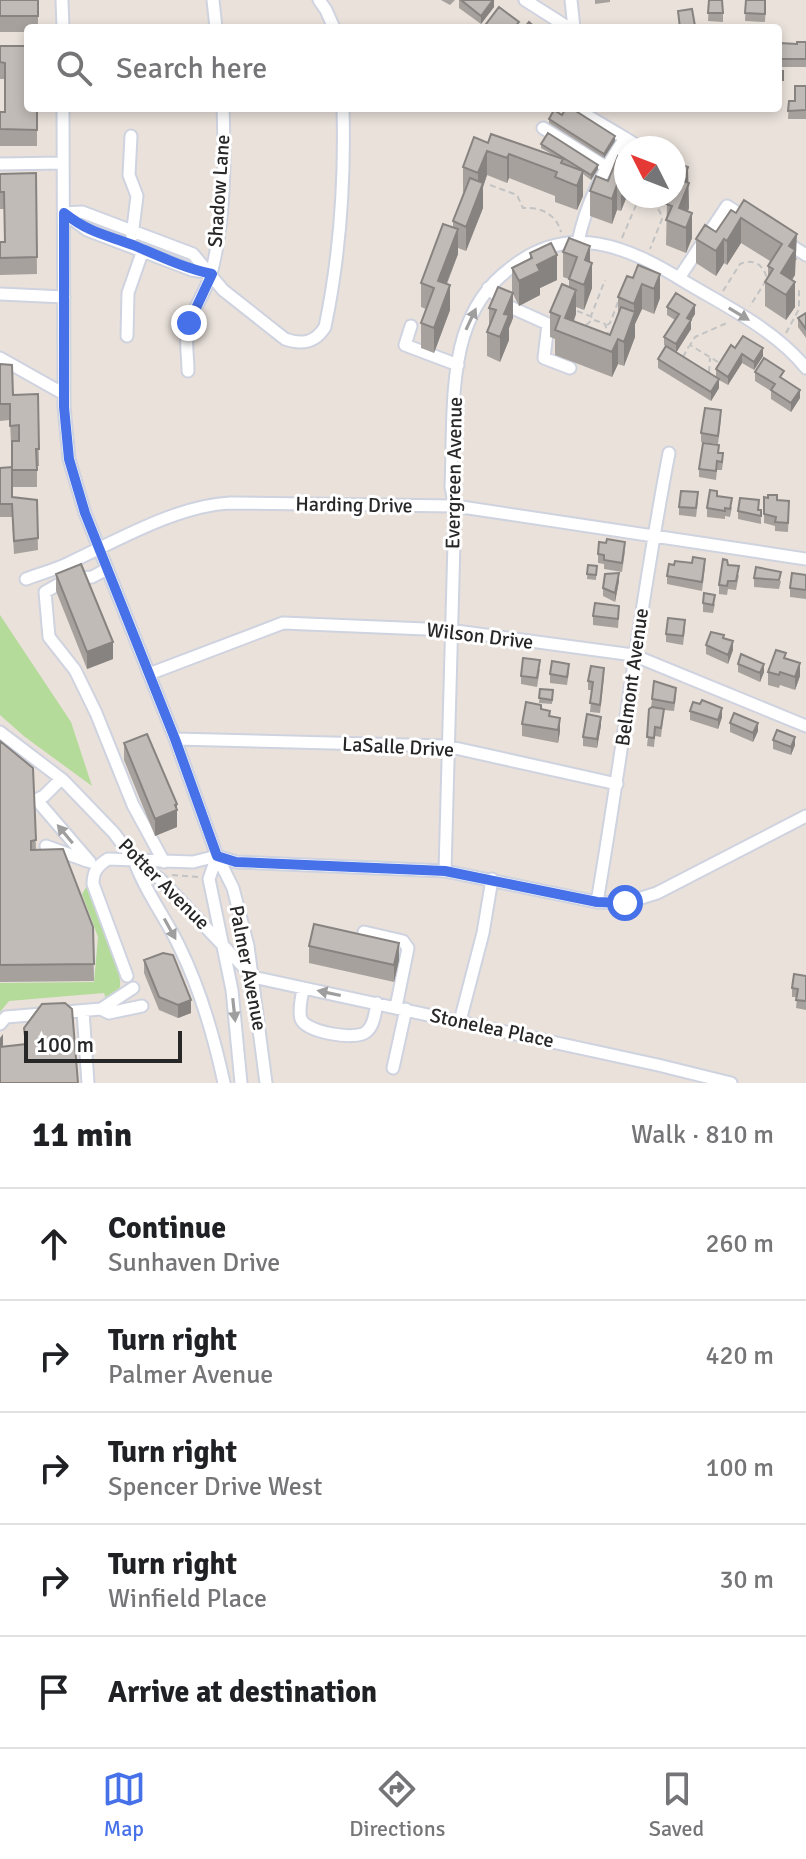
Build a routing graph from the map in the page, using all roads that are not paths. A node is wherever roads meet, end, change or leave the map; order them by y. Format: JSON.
{"nodes":[{"id":1,"x":62,"y":0,"type":"edge"},
{"id":2,"x":213,"y":0,"type":"edge"},
{"id":3,"x":319,"y":0,"type":"edge"},
{"id":4,"x":525,"y":0,"type":"edge"},
{"id":5,"x":571,"y":0,"type":"edge"},
{"id":6,"x":63,"y":24,"type":"edge"},
{"id":7,"x":216,"y":24,"type":"edge"},
{"id":8,"x":332,"y":24,"type":"edge"},
{"id":9,"x":564,"y":24,"type":"edge"},
{"id":10,"x":571,"y":24,"type":"edge"},
{"id":11,"x":63,"y":112,"type":"edge"},
{"id":12,"x":223,"y":112,"type":"edge"},
{"id":13,"x":343,"y":112,"type":"edge"},
{"id":14,"x":581,"y":112,"type":"edge"},
{"id":15,"x":543,"y":128,"type":"dead end"},
{"id":16,"x":131,"y":136,"type":"dead end"},
{"id":17,"x":622,"y":136,"type":"edge"},
{"id":18,"x":614,"y":155,"type":"edge"},
{"id":19,"x":63,"y":163,"type":"junction"},
{"id":20,"x":0,"y":164,"type":"edge"},
{"id":21,"x":606,"y":167,"type":"junction"},
{"id":22,"x":64,"y":213,"type":"junction"},
{"id":23,"x":766,"y":230,"type":"edge"},
{"id":24,"x":133,"y":232,"type":"junction"},
{"id":25,"x":779,"y":238,"type":"edge"},
{"id":26,"x":578,"y":242,"type":"junction"},
{"id":27,"x":131,"y":244,"type":"junction"},
{"id":28,"x":143,"y":250,"type":"junction"},
{"id":29,"x":806,"y":255,"type":"edge"},
{"id":30,"x":212,"y":274,"type":"junction"},
{"id":31,"x":676,"y":276,"type":"junction"},
{"id":32,"x":488,"y":288,"type":"junction"},
{"id":33,"x":0,"y":294,"type":"edge"},
{"id":34,"x":64,"y":297,"type":"junction"},
{"id":35,"x":411,"y":326,"type":"dead end"},
{"id":36,"x":127,"y":336,"type":"dead end"},
{"id":37,"x":0,"y":358,"type":"edge"},
{"id":38,"x":458,"y":365,"type":"junction"},
{"id":39,"x":570,"y":368,"type":"dead end"},
{"id":40,"x":806,"y":368,"type":"edge"},
{"id":41,"x":188,"y":371,"type":"dead end"},
{"id":42,"x":64,"y":394,"type":"junction"},
{"id":43,"x":669,"y":453,"type":"dead end"},
{"id":44,"x":455,"y":506,"type":"junction"},
{"id":45,"x":653,"y":537,"type":"junction"},
{"id":46,"x":99,"y":548,"type":"junction"},
{"id":47,"x":806,"y":559,"type":"edge"},
{"id":48,"x":107,"y":569,"type":"junction"},
{"id":49,"x":26,"y":579,"type":"dead end"},
{"id":50,"x":449,"y":630,"type":"junction"},
{"id":51,"x":633,"y":655,"type":"junction"},
{"id":52,"x":149,"y":674,"type":"junction"},
{"id":53,"x":806,"y":726,"type":"edge"},
{"id":54,"x":0,"y":732,"type":"edge"},
{"id":55,"x":175,"y":739,"type":"junction"},
{"id":56,"x":446,"y":746,"type":"junction"},
{"id":57,"x":61,"y":779,"type":"junction"},
{"id":58,"x":617,"y":784,"type":"junction"},
{"id":59,"x":806,"y":816,"type":"edge"},
{"id":60,"x":46,"y":846,"type":"edge"},
{"id":61,"x":217,"y":856,"type":"junction"},
{"id":62,"x":134,"y":860,"type":"junction"},
{"id":63,"x":164,"y":862,"type":"junction"},
{"id":64,"x":94,"y":864,"type":"junction"},
{"id":65,"x":445,"y":871,"type":"junction"},
{"id":66,"x":492,"y":879,"type":"junction"},
{"id":67,"x":597,"y":902,"type":"junction"},
{"id":68,"x":364,"y":932,"type":"edge"},
{"id":69,"x":221,"y":942,"type":"junction"},
{"id":70,"x":127,"y":976,"type":"dead end"},
{"id":71,"x":253,"y":977,"type":"junction"},
{"id":72,"x":133,"y":988,"type":"dead end"},
{"id":73,"x":303,"y":988,"type":"junction"},
{"id":74,"x":377,"y":1003,"type":"junction"},
{"id":75,"x":142,"y":1006,"type":"dead end"},
{"id":76,"x":401,"y":1008,"type":"junction"},
{"id":77,"x":101,"y":1009,"type":"junction"},
{"id":78,"x":83,"y":1011,"type":"junction"},
{"id":79,"x":460,"y":1021,"type":"junction"},
{"id":80,"x":0,"y":1024,"type":"edge"},
{"id":81,"x":393,"y":1068,"type":"dead end"},
{"id":82,"x":88,"y":1083,"type":"edge"},
{"id":83,"x":224,"y":1083,"type":"edge"},
{"id":84,"x":241,"y":1083,"type":"edge"},
{"id":85,"x":266,"y":1083,"type":"edge"},
{"id":86,"x":731,"y":1083,"type":"edge"}],
"edges":[{"from":1,"to":6,"type":"street"},
{"from":2,"to":7,"type":"street"},
{"from":3,"to":8,"type":"street"},
{"from":4,"to":9,"type":"street"},
{"from":5,"to":10,"type":"street"},
{"from":11,"to":19,"type":"street","name":"Palmer Avenue"},
{"from":12,"to":30,"type":"street","name":"Shadow Lane"},
{"from":13,"to":30,"type":"street"},
{"from":14,"to":17,"type":"street"},
{"from":15,"to":21,"type":"street"},
{"from":16,"to":24,"type":"street"},
{"from":18,"to":21,"type":"street"},
{"from":19,"to":20,"type":"street"},
{"from":19,"to":22,"type":"street","name":"Palmer Avenue"},
{"from":21,"to":26,"type":"street"},
{"from":22,"to":24,"type":"street"},
{"from":22,"to":27,"type":"street"},
{"from":22,"to":34,"type":"street","name":"Palmer Avenue"},
{"from":23,"to":31,"type":"street"},
{"from":24,"to":27,"type":"street"},
{"from":24,"to":30,"type":"street"},
{"from":25,"to":29,"type":"street"},
{"from":26,"to":31,"type":"street","name":"Evergreen Avenue"},
{"from":26,"to":32,"type":"street","name":"Evergreen Avenue"},
{"from":27,"to":28,"type":"street"},
{"from":28,"to":30,"type":"street"},
{"from":28,"to":36,"type":"street"},
{"from":30,"to":41,"type":"street","name":"Shadow Lane"},
{"from":31,"to":40,"type":"street","name":"Evergreen Avenue","one_way":true},
{"from":38,"to":32,"type":"street","name":"Evergreen Avenue","one_way":true},
{"from":32,"to":39,"type":"street"},
{"from":33,"to":34,"type":"street"},
{"from":34,"to":42,"type":"street","name":"Palmer Avenue"},
{"from":35,"to":38,"type":"street"},
{"from":37,"to":42,"type":"street"},
{"from":38,"to":44,"type":"street","name":"Evergreen Avenue"},
{"from":42,"to":46,"type":"street","name":"Palmer Avenue"},
{"from":43,"to":45,"type":"street","name":"Belmont Avenue"},
{"from":44,"to":45,"type":"street","name":"Harding Drive"},
{"from":44,"to":46,"type":"street","name":"Harding Drive"},
{"from":44,"to":50,"type":"street","name":"Evergreen Avenue"},
{"from":45,"to":47,"type":"street","name":"Harding Drive"},
{"from":45,"to":51,"type":"street","name":"Belmont Avenue"},
{"from":46,"to":48,"type":"street","name":"Palmer Avenue"},
{"from":46,"to":49,"type":"street","name":"Harding Drive"},
{"from":48,"to":52,"type":"street","name":"Palmer Avenue"},
{"from":48,"to":63,"type":"street"},
{"from":50,"to":51,"type":"street","name":"Wilson Drive"},
{"from":50,"to":52,"type":"street","name":"Wilson Drive"},
{"from":50,"to":56,"type":"street","name":"Evergreen Avenue"},
{"from":51,"to":53,"type":"street","name":"Wilson Drive"},
{"from":51,"to":58,"type":"street","name":"Belmont Avenue"},
{"from":52,"to":55,"type":"street","name":"Palmer Avenue"},
{"from":54,"to":57,"type":"street","name":"Potter Avenue"},
{"from":55,"to":56,"type":"street","name":"LaSalle Drive"},
{"from":55,"to":61,"type":"street","name":"Palmer Avenue"},
{"from":56,"to":58,"type":"street","name":"LaSalle Drive"},
{"from":56,"to":65,"type":"street","name":"Evergreen Avenue"},
{"from":57,"to":62,"type":"street","name":"Potter Avenue"},
{"from":64,"to":57,"type":"street","one_way":true},
{"from":58,"to":67,"type":"street","name":"Belmont Avenue"},
{"from":59,"to":67,"type":"street"},
{"from":60,"to":64,"type":"street"},
{"from":61,"to":63,"type":"street"},
{"from":61,"to":65,"type":"street"},
{"from":61,"to":69,"type":"street","name":"Palmer Avenue"},
{"from":61,"to":71,"type":"street","name":"Palmer Avenue"},
{"from":62,"to":63,"type":"street"},
{"from":62,"to":64,"type":"street"},
{"from":62,"to":69,"type":"street","name":"Potter Avenue"},
{"from":62,"to":83,"type":"street","one_way":true},
{"from":64,"to":70,"type":"street"},
{"from":65,"to":66,"type":"street"},
{"from":66,"to":67,"type":"street"},
{"from":66,"to":79,"type":"street"},
{"from":68,"to":76,"type":"street"},
{"from":69,"to":71,"type":"street","name":"Potter Avenue"},
{"from":69,"to":84,"type":"street","name":"Palmer Avenue","one_way":true},
{"from":71,"to":73,"type":"street","name":"Stonelea Place"},
{"from":71,"to":85,"type":"street","name":"Palmer Avenue"},
{"from":72,"to":77,"type":"street"},
{"from":74,"to":73,"type":"street","name":"Stonelea Place","one_way":true},
{"from":73,"to":74,"type":"street"},
{"from":74,"to":76,"type":"street","name":"Stonelea Place"},
{"from":75,"to":77,"type":"street"},
{"from":76,"to":79,"type":"street","name":"Stonelea Place"},
{"from":76,"to":81,"type":"street"},
{"from":77,"to":78,"type":"street"},
{"from":78,"to":80,"type":"street"},
{"from":78,"to":82,"type":"street"},
{"from":79,"to":86,"type":"street","name":"Stonelea Place"}]}
